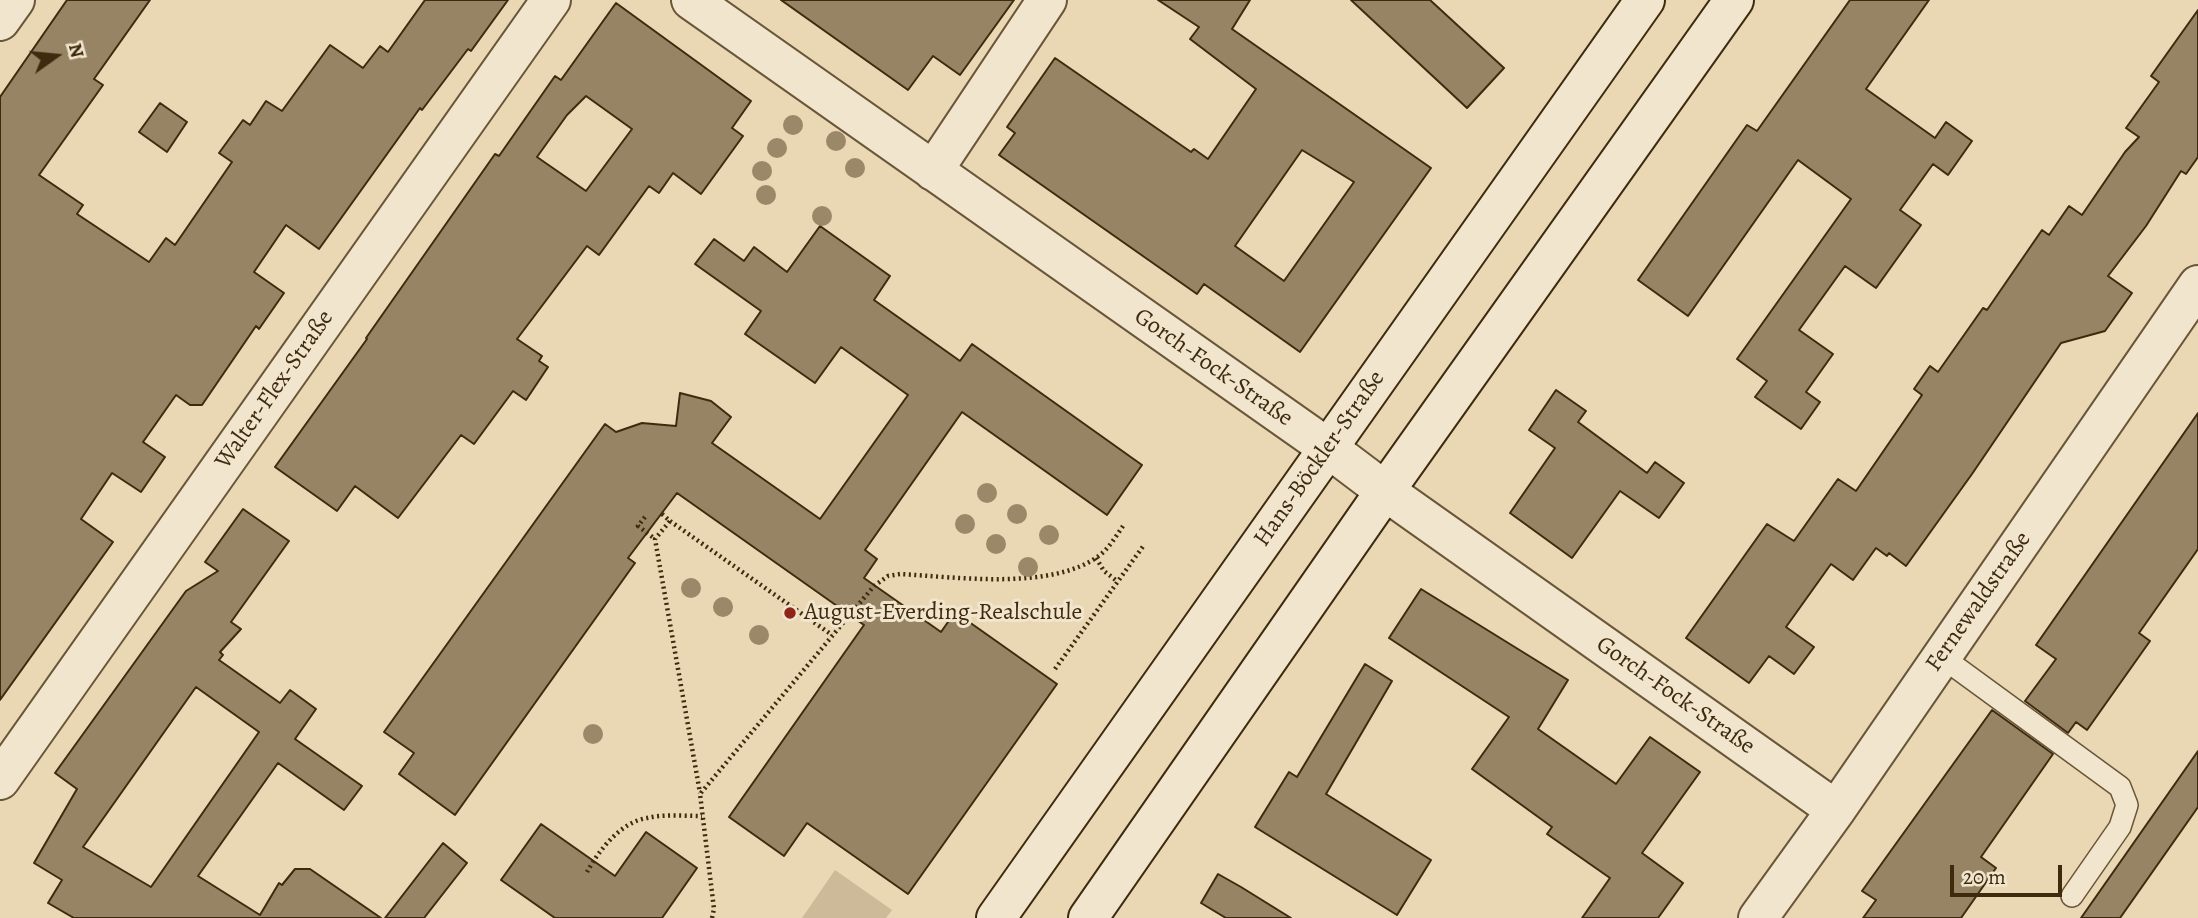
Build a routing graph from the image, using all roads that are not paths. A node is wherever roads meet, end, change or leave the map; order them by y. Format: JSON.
{"nodes":[{"id":1,"x":15,"y":0,"type":"edge"},
{"id":2,"x":551,"y":0,"type":"edge"},
{"id":3,"x":691,"y":0,"type":"edge"},
{"id":4,"x":1047,"y":0,"type":"edge"},
{"id":5,"x":1645,"y":0,"type":"edge"},
{"id":6,"x":1734,"y":0,"type":"edge"},
{"id":7,"x":0,"y":21,"type":"edge"},
{"id":8,"x":933,"y":171,"type":"junction"},
{"id":9,"x":2198,"y":285,"type":"edge"},
{"id":10,"x":1328,"y":448,"type":"junction"},
{"id":11,"x":1385,"y":491,"type":"junction"},
{"id":12,"x":1941,"y":657,"type":"junction"},
{"id":13,"x":0,"y":780,"type":"edge"},
{"id":14,"x":1836,"y":810,"type":"junction"},
{"id":15,"x":2072,"y":896,"type":"dead end"},
{"id":16,"x":996,"y":918,"type":"edge"},
{"id":17,"x":1088,"y":918,"type":"edge"},
{"id":18,"x":1758,"y":918,"type":"edge"}],
"edges":[{"from":1,"to":7,"type":"street"},
{"from":2,"to":13,"type":"street","name":"Walter-Flex-Straße"},
{"from":3,"to":8,"type":"street","name":"Gorch-Fock-Straße"},
{"from":4,"to":8,"type":"street"},
{"from":5,"to":10,"type":"street","name":"Hans-Böckler-Straße"},
{"from":6,"to":11,"type":"street"},
{"from":8,"to":10,"type":"street","name":"Gorch-Fock-Straße"},
{"from":9,"to":12,"type":"street","name":"Fernewaldstraße"},
{"from":10,"to":11,"type":"street","name":"Gorch-Fock-Straße"},
{"from":10,"to":16,"type":"street","name":"Hans-Böckler-Straße"},
{"from":11,"to":14,"type":"street","name":"Gorch-Fock-Straße"},
{"from":11,"to":17,"type":"street"},
{"from":12,"to":14,"type":"street","name":"Fernewaldstraße"},
{"from":12,"to":15,"type":"lane"},
{"from":14,"to":18,"type":"street","name":"Fernewaldstraße"}]}
